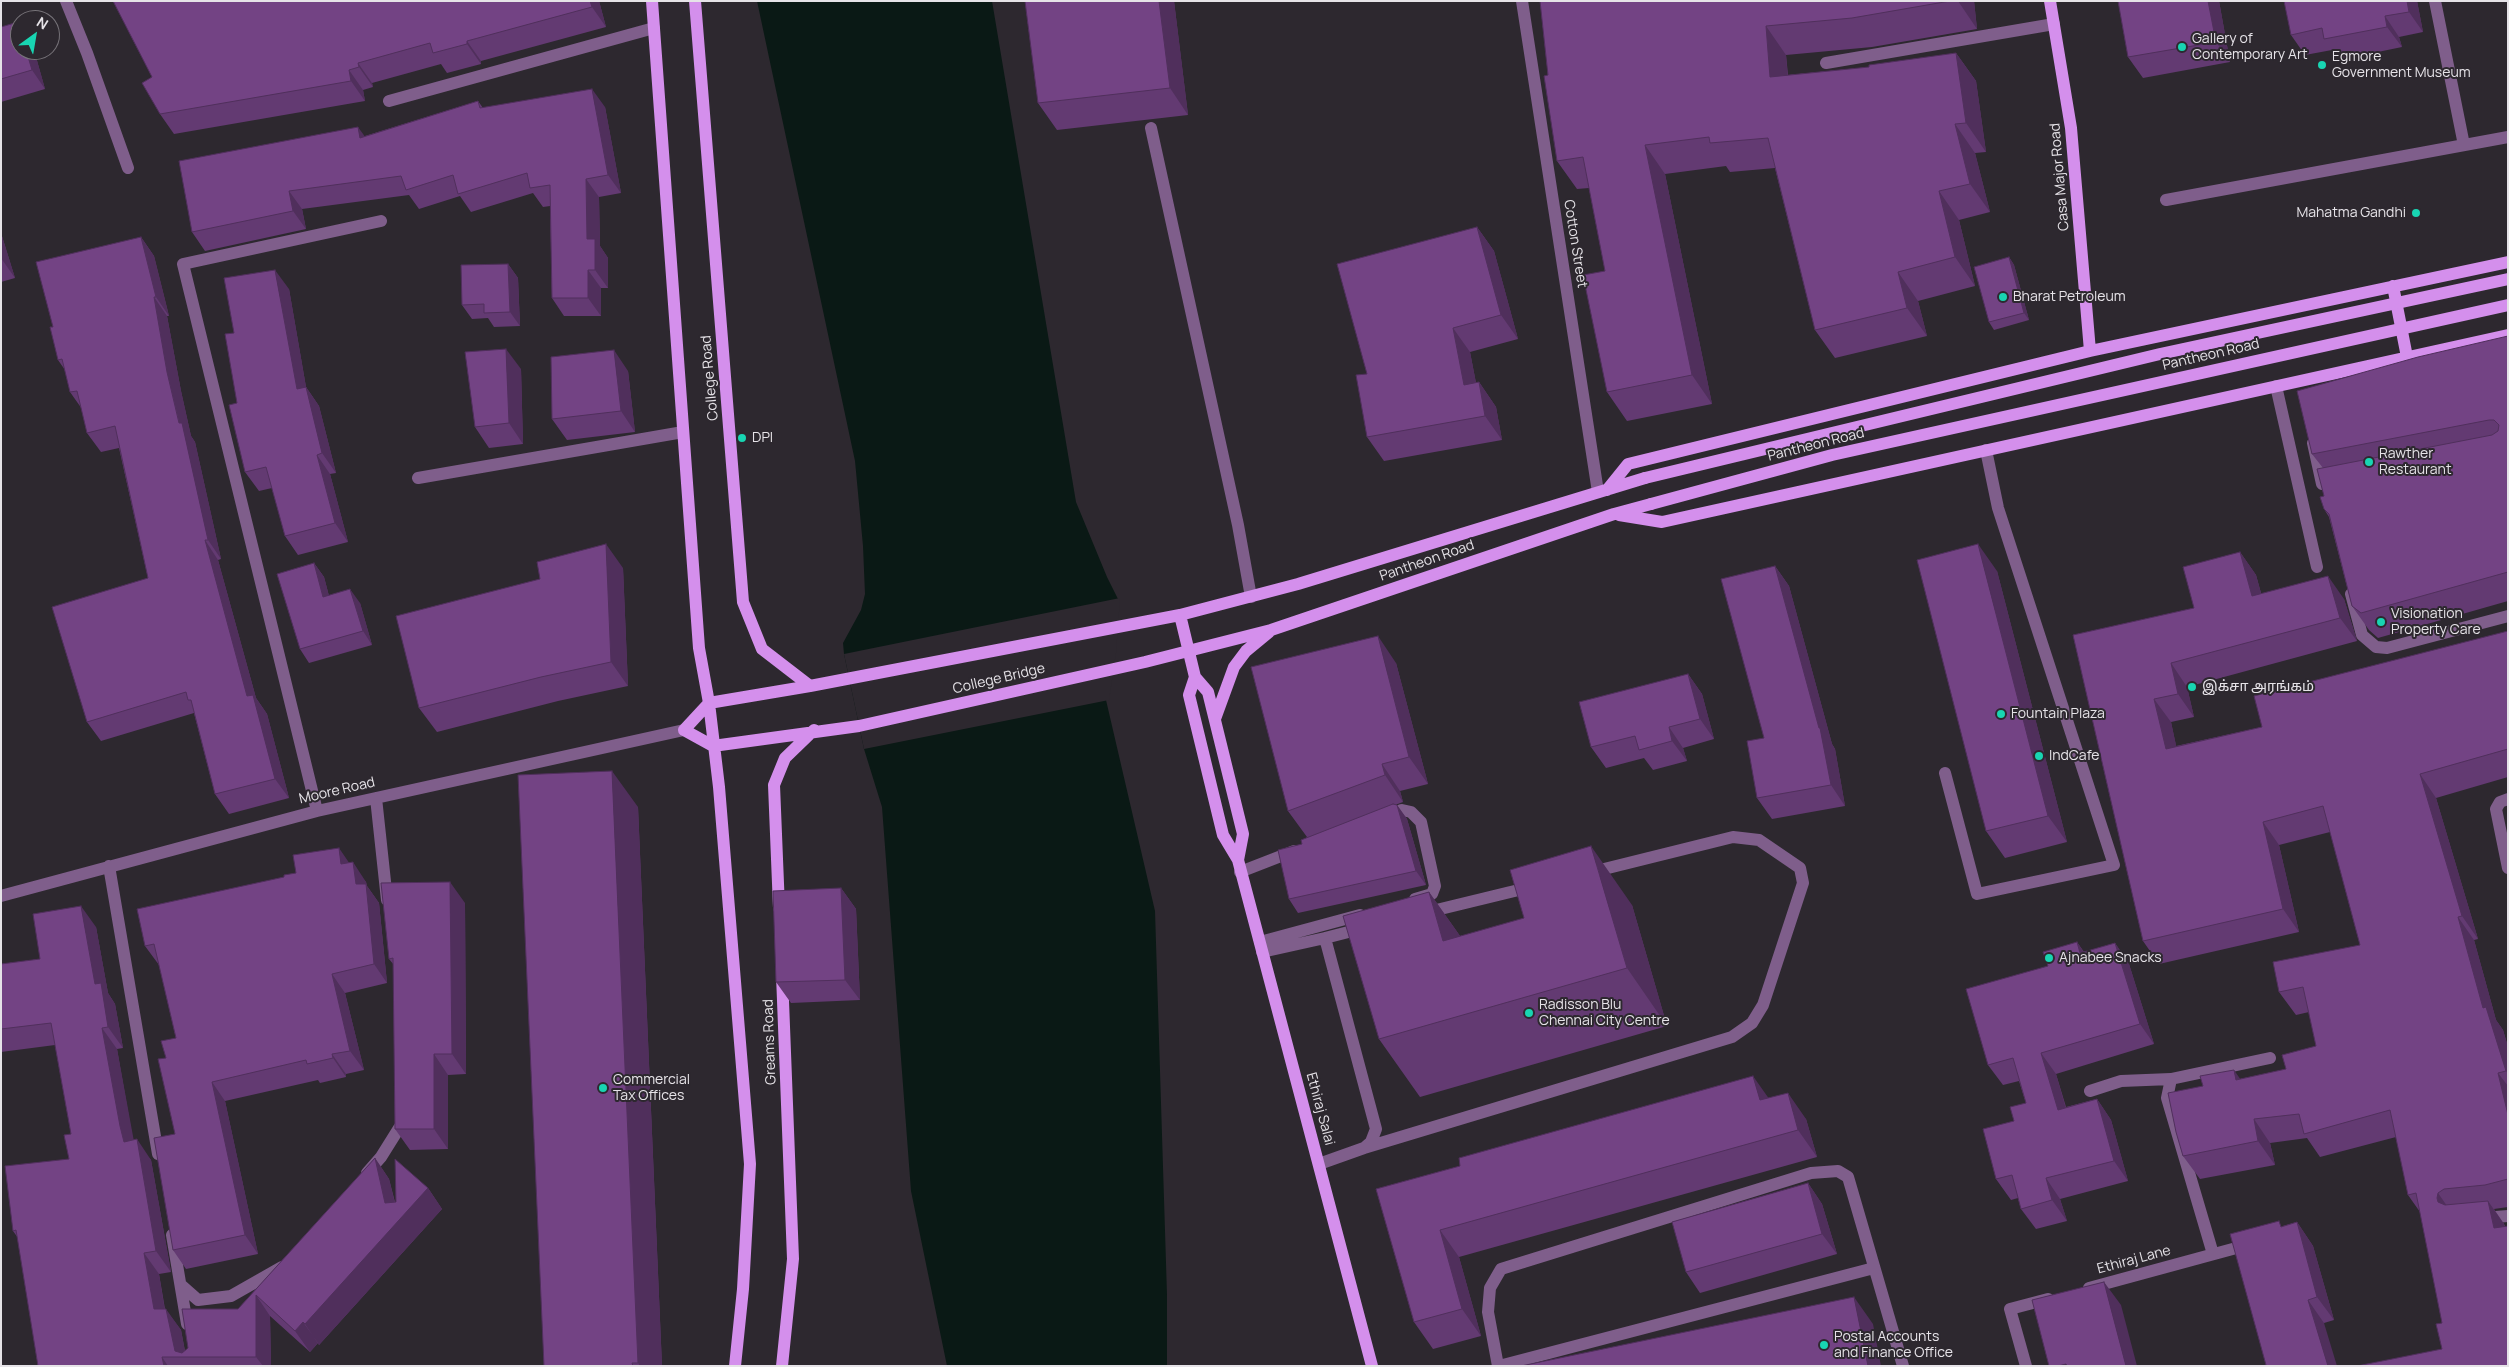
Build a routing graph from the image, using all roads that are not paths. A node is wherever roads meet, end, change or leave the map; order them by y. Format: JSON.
{"nodes":[{"id":1,"x":66,"y":1,"type":"edge"},
{"id":2,"x":652,"y":1,"type":"edge"},
{"id":3,"x":696,"y":1,"type":"edge"},
{"id":4,"x":1522,"y":1,"type":"edge"},
{"id":5,"x":2050,"y":1,"type":"edge"},
{"id":6,"x":2435,"y":1,"type":"edge"},
{"id":7,"x":2054,"y":24,"type":"junction"},
{"id":8,"x":654,"y":28,"type":"junction"},
{"id":9,"x":1826,"y":64,"type":"dead end"},
{"id":10,"x":388,"y":101,"type":"dead end"},
{"id":11,"x":1151,"y":128,"type":"dead end"},
{"id":12,"x":2508,"y":137,"type":"edge"},
{"id":13,"x":2464,"y":144,"type":"junction"},
{"id":14,"x":128,"y":168,"type":"dead end"},
{"id":15,"x":2166,"y":200,"type":"dead end"},
{"id":16,"x":381,"y":221,"type":"dead end"},
{"id":17,"x":2508,"y":262,"type":"edge"},
{"id":18,"x":2508,"y":279,"type":"edge"},
{"id":19,"x":2393,"y":286,"type":"junction"},
{"id":20,"x":2508,"y":305,"type":"edge"},
{"id":21,"x":2508,"y":335,"type":"edge"},
{"id":22,"x":2090,"y":351,"type":"junction"},
{"id":23,"x":2407,"y":357,"type":"junction"},
{"id":24,"x":2298,"y":381,"type":"junction"},
{"id":25,"x":2276,"y":386,"type":"junction"},
{"id":26,"x":2302,"y":395,"type":"edge"},
{"id":27,"x":2310,"y":430,"type":"edge"},
{"id":28,"x":683,"y":432,"type":"junction"},
{"id":29,"x":1986,"y":450,"type":"junction"},
{"id":30,"x":418,"y":478,"type":"dead end"},
{"id":31,"x":2333,"y":488,"type":"edge"},
{"id":32,"x":1603,"y":491,"type":"junction"},
{"id":33,"x":1614,"y":514,"type":"junction"},
{"id":34,"x":2317,"y":567,"type":"dead end"},
{"id":35,"x":2347,"y":578,"type":"edge"},
{"id":36,"x":1251,"y":597,"type":"junction"},
{"id":37,"x":1180,"y":615,"type":"junction"},
{"id":38,"x":2508,"y":616,"type":"edge"},
{"id":39,"x":1270,"y":630,"type":"junction"},
{"id":40,"x":1188,"y":649,"type":"junction"},
{"id":41,"x":1145,"y":662,"type":"joint"},
{"id":42,"x":1195,"y":677,"type":"junction"},
{"id":43,"x":810,"y":686,"type":"junction"},
{"id":44,"x":708,"y":703,"type":"junction"},
{"id":45,"x":1215,"y":719,"type":"junction"},
{"id":46,"x":684,"y":730,"type":"junction"},
{"id":47,"x":814,"y":730,"type":"junction"},
{"id":48,"x":713,"y":746,"type":"junction"},
{"id":49,"x":1945,"y":774,"type":"dead end"},
{"id":50,"x":376,"y":798,"type":"junction"},
{"id":51,"x":2508,"y":799,"type":"edge"},
{"id":52,"x":317,"y":810,"type":"junction"},
{"id":53,"x":1375,"y":820,"type":"edge"},
{"id":54,"x":1303,"y":848,"type":"edge"},
{"id":55,"x":110,"y":866,"type":"junction"},
{"id":56,"x":1239,"y":866,"type":"junction"},
{"id":57,"x":2508,"y":868,"type":"edge"},
{"id":58,"x":1581,"y":874,"type":"edge"},
{"id":59,"x":1543,"y":884,"type":"edge"},
{"id":60,"x":1,"y":896,"type":"edge"},
{"id":61,"x":1401,"y":903,"type":"edge"},
{"id":62,"x":1373,"y":911,"type":"edge"},
{"id":63,"x":388,"y":917,"type":"edge"},
{"id":64,"x":1410,"y":917,"type":"edge"},
{"id":65,"x":780,"y":923,"type":"edge"},
{"id":66,"x":1372,"y":926,"type":"edge"},
{"id":67,"x":1325,"y":938,"type":"junction"},
{"id":68,"x":1261,"y":947,"type":"junction"},
{"id":69,"x":781,"y":963,"type":"edge"},
{"id":70,"x":2270,"y":1058,"type":"dead end"},
{"id":71,"x":2171,"y":1079,"type":"junction"},
{"id":72,"x":2090,"y":1091,"type":"dead end"},
{"id":73,"x":401,"y":1105,"type":"edge"},
{"id":74,"x":1364,"y":1148,"type":"junction"},
{"id":75,"x":1319,"y":1164,"type":"junction"},
{"id":76,"x":161,"y":1168,"type":"edge"},
{"id":77,"x":356,"y":1185,"type":"edge"},
{"id":78,"x":2508,"y":1216,"type":"edge"},
{"id":79,"x":2471,"y":1219,"type":"edge"},
{"id":80,"x":171,"y":1227,"type":"edge"},
{"id":81,"x":2267,"y":1240,"type":"edge"},
{"id":82,"x":2213,"y":1254,"type":"junction"},
{"id":83,"x":295,"y":1256,"type":"edge"},
{"id":84,"x":1874,"y":1268,"type":"junction"},
{"id":85,"x":181,"y":1285,"type":"junction"},
{"id":86,"x":2075,"y":1292,"type":"edge"},
{"id":87,"x":2056,"y":1297,"type":"edge"},
{"id":88,"x":190,"y":1339,"type":"edge"},
{"id":89,"x":735,"y":1366,"type":"edge"},
{"id":90,"x":782,"y":1366,"type":"edge"},
{"id":91,"x":1372,"y":1366,"type":"edge"},
{"id":92,"x":1498,"y":1366,"type":"edge"},
{"id":93,"x":1902,"y":1366,"type":"edge"},
{"id":94,"x":2026,"y":1366,"type":"edge"}],
"edges":[{"from":1,"to":14,"type":"street"},
{"from":2,"to":8,"type":"main road"},
{"from":3,"to":43,"type":"main road","name":"College Road"},
{"from":4,"to":32,"type":"street","name":"Cotton Street"},
{"from":5,"to":7,"type":"main road","name":"Casa Major Road"},
{"from":6,"to":13,"type":"street"},
{"from":7,"to":9,"type":"street"},
{"from":7,"to":22,"type":"main road","name":"Casa Major Road"},
{"from":8,"to":10,"type":"street"},
{"from":8,"to":28,"type":"main road"},
{"from":11,"to":36,"type":"street"},
{"from":12,"to":13,"type":"street"},
{"from":13,"to":15,"type":"street"},
{"from":16,"to":52,"type":"street"},
{"from":17,"to":19,"type":"main road"},
{"from":18,"to":32,"type":"main road","name":"College Bridge","bridge":true},
{"from":19,"to":22,"type":"main road"},
{"from":19,"to":23,"type":"main road"},
{"from":20,"to":33,"type":"main road","name":"Pantheon Road","bridge":true},
{"from":21,"to":23,"type":"main road"},
{"from":22,"to":32,"type":"main road"},
{"from":23,"to":24,"type":"main road"},
{"from":24,"to":25,"type":"main road"},
{"from":24,"to":26,"type":"street"},
{"from":25,"to":29,"type":"main road"},
{"from":25,"to":34,"type":"street"},
{"from":27,"to":31,"type":"street"},
{"from":28,"to":30,"type":"street"},
{"from":28,"to":44,"type":"main road"},
{"from":29,"to":33,"type":"main road"},
{"from":29,"to":49,"type":"street"},
{"from":32,"to":36,"type":"main road","name":"College Bridge"},
{"from":33,"to":39,"type":"main road","name":"Pantheon Road"},
{"from":35,"to":38,"type":"street"},
{"from":36,"to":37,"type":"main road","name":"College Bridge"},
{"from":37,"to":40,"type":"main road","name":"Ethiraj Salai"},
{"from":37,"to":43,"type":"main road","name":"College Bridge"},
{"from":39,"to":40,"type":"main road","name":"Pantheon Road"},
{"from":39,"to":45,"type":"main road"},
{"from":40,"to":41,"type":"main road","name":"Pantheon Road"},
{"from":40,"to":42,"type":"main road","name":"Ethiraj Salai"},
{"from":41,"to":47,"type":"main road","name":"College Bridge"},
{"from":42,"to":45,"type":"main road","name":"Ethiraj Salai"},
{"from":42,"to":56,"type":"main road","name":"Ethiraj Salai"},
{"from":43,"to":44,"type":"main road"},
{"from":44,"to":46,"type":"main road"},
{"from":44,"to":48,"type":"main road","name":"Greams Road"},
{"from":45,"to":56,"type":"main road","name":"Ethiraj Salai"},
{"from":46,"to":48,"type":"main road"},
{"from":46,"to":50,"type":"street","name":"Moore Road"},
{"from":47,"to":48,"type":"main road","name":"College Bridge"},
{"from":47,"to":65,"type":"main road"},
{"from":48,"to":89,"type":"main road","name":"Greams Road"},
{"from":50,"to":52,"type":"street","name":"Moore Road"},
{"from":50,"to":63,"type":"street"},
{"from":51,"to":57,"type":"street"},
{"from":52,"to":55,"type":"street","name":"Moore Road"},
{"from":53,"to":61,"type":"street"},
{"from":54,"to":56,"type":"street"},
{"from":55,"to":60,"type":"street","name":"Moore Road"},
{"from":55,"to":76,"type":"street"},
{"from":56,"to":68,"type":"main road","name":"Ethiraj Salai"},
{"from":58,"to":74,"type":"street"},
{"from":59,"to":64,"type":"street"},
{"from":62,"to":68,"type":"street"},
{"from":66,"to":67,"type":"street"},
{"from":67,"to":68,"type":"street"},
{"from":67,"to":74,"type":"street"},
{"from":68,"to":75,"type":"main road","name":"Ethiraj Salai"},
{"from":69,"to":90,"type":"main road","name":"Greams Road"},
{"from":70,"to":71,"type":"street"},
{"from":71,"to":72,"type":"street"},
{"from":71,"to":82,"type":"street"},
{"from":73,"to":77,"type":"street"},
{"from":74,"to":75,"type":"street"},
{"from":75,"to":91,"type":"main road","name":"Ethiraj Salai"},
{"from":78,"to":79,"type":"street"},
{"from":80,"to":85,"type":"street"},
{"from":81,"to":82,"type":"street","name":"Ethiraj Lane"},
{"from":82,"to":86,"type":"street","name":"Ethiraj Lane"},
{"from":83,"to":85,"type":"street"},
{"from":84,"to":92,"type":"street"},
{"from":84,"to":92,"type":"street"},
{"from":84,"to":93,"type":"street"},
{"from":85,"to":88,"type":"street"},
{"from":87,"to":94,"type":"street"}]}
